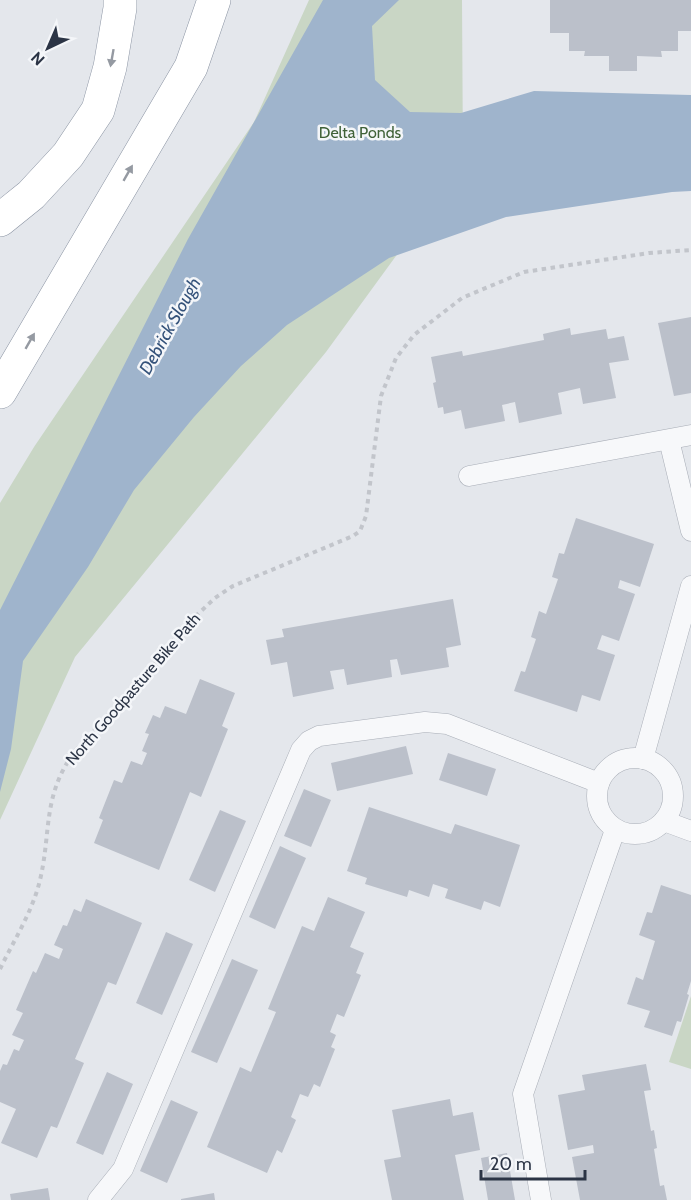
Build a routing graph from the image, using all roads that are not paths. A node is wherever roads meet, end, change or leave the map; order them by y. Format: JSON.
{"nodes":[{"id":1,"x":120,"y":0,"type":"edge"},
{"id":2,"x":214,"y":0,"type":"edge"},
{"id":3,"x":0,"y":220,"type":"edge"},
{"id":4,"x":0,"y":392,"type":"edge"},
{"id":5,"x":691,"y":435,"type":"edge"},
{"id":6,"x":669,"y":440,"type":"junction"},
{"id":7,"x":470,"y":476,"type":"dead end"},
{"id":8,"x":691,"y":531,"type":"edge"},
{"id":9,"x":691,"y":586,"type":"edge"},
{"id":10,"x":643,"y":759,"type":"junction"},
{"id":11,"x":599,"y":783,"type":"junction"},
{"id":12,"x":672,"y":790,"type":"junction"},
{"id":13,"x":691,"y":796,"type":"edge"},
{"id":14,"x":664,"y":821,"type":"junction"},
{"id":15,"x":615,"y":830,"type":"junction"},
{"id":16,"x":691,"y":831,"type":"edge"},
{"id":17,"x":98,"y":1200,"type":"edge"},
{"id":18,"x":541,"y":1200,"type":"edge"}],
"edges":[{"from":1,"to":3,"type":"highway","one_way":true},
{"from":4,"to":2,"type":"highway","one_way":true},
{"from":5,"to":6,"type":"lane"},
{"from":6,"to":7,"type":"lane"},
{"from":6,"to":8,"type":"lane"},
{"from":9,"to":10,"type":"lane"},
{"from":10,"to":11,"type":"lane"},
{"from":10,"to":12,"type":"lane"},
{"from":11,"to":15,"type":"lane"},
{"from":11,"to":17,"type":"lane"},
{"from":12,"to":13,"type":"lane"},
{"from":12,"to":14,"type":"lane"},
{"from":14,"to":15,"type":"lane"},
{"from":14,"to":16,"type":"lane"},
{"from":15,"to":18,"type":"lane"}]}
